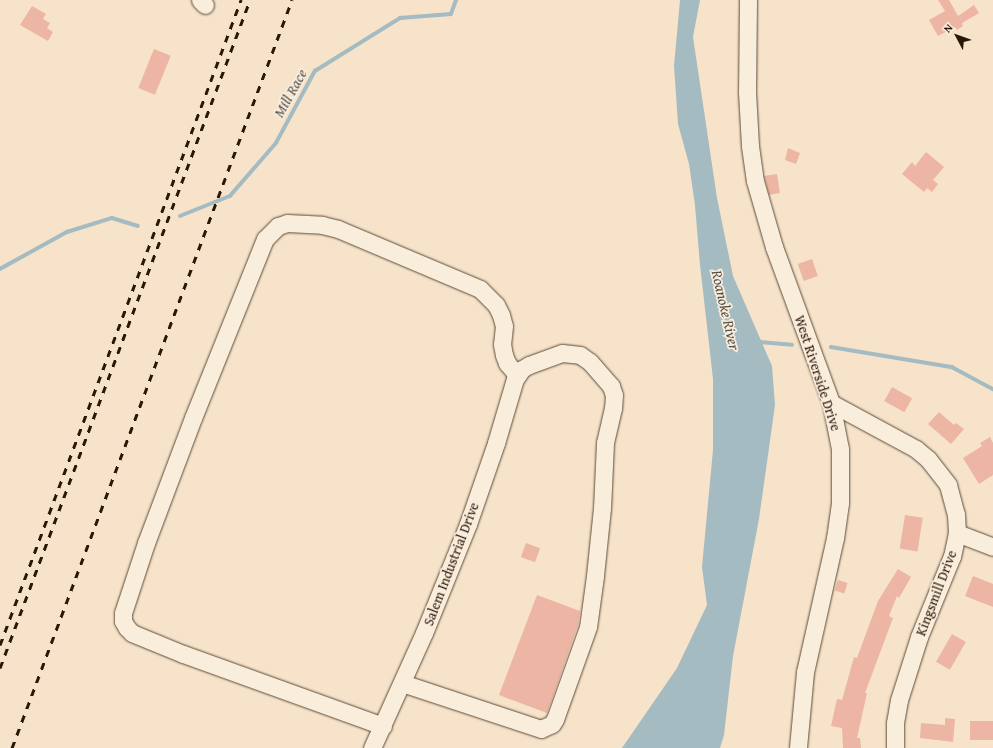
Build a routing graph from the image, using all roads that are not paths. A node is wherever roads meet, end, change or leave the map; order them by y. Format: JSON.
{"nodes":[{"id":1,"x":748,"y":0,"type":"edge"},
{"id":2,"x":517,"y":375,"type":"junction"},
{"id":3,"x":831,"y":403,"type":"junction"},
{"id":4,"x":957,"y":533,"type":"junction"},
{"id":5,"x":993,"y":547,"type":"edge"},
{"id":6,"x":402,"y":683,"type":"junction"},
{"id":7,"x":383,"y":726,"type":"junction"},
{"id":8,"x":372,"y":748,"type":"edge"},
{"id":9,"x":798,"y":748,"type":"edge"},
{"id":10,"x":895,"y":748,"type":"edge"}],
"edges":[{"from":1,"to":3,"type":"street","name":"West Riverside Drive"},
{"from":2,"to":6,"type":"street","name":"Salem Industrial Drive"},
{"from":2,"to":6,"type":"street"},
{"from":2,"to":7,"type":"street"},
{"from":3,"to":4,"type":"street","name":"Kingsmill Drive"},
{"from":3,"to":9,"type":"street","name":"West Riverside Drive"},
{"from":4,"to":5,"type":"street"},
{"from":4,"to":10,"type":"street","name":"Kingsmill Drive"},
{"from":6,"to":7,"type":"street","name":"Salem Industrial Drive"},
{"from":7,"to":8,"type":"street","name":"Salem Industrial Drive"}]}
